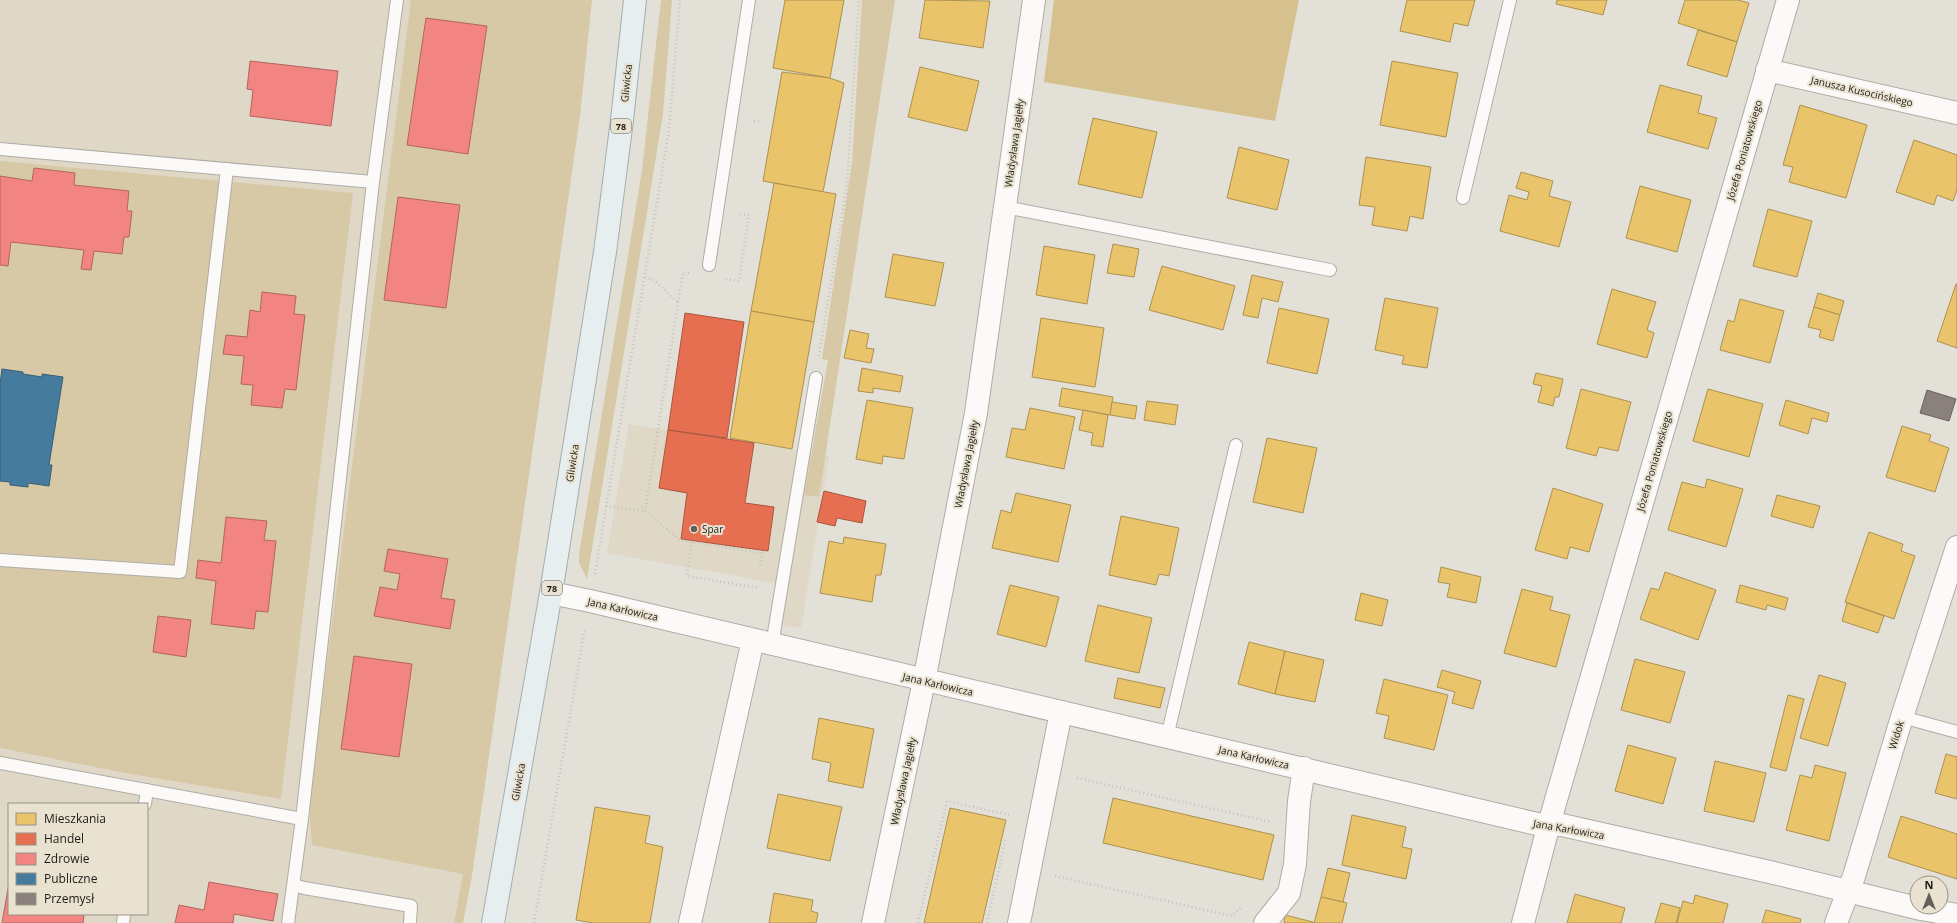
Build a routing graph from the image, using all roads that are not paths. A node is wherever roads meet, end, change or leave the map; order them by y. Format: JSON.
{"nodes":[{"id":1,"x":397,"y":0,"type":"edge"},
{"id":2,"x":635,"y":0,"type":"edge"},
{"id":3,"x":749,"y":0,"type":"edge"},
{"id":4,"x":1034,"y":0,"type":"edge"},
{"id":5,"x":1510,"y":0,"type":"edge"},
{"id":6,"x":1788,"y":0,"type":"edge"},
{"id":7,"x":1767,"y":70,"type":"junction"},
{"id":8,"x":1957,"y":113,"type":"edge"},
{"id":9,"x":0,"y":149,"type":"edge"},
{"id":10,"x":227,"y":169,"type":"junction"},
{"id":11,"x":373,"y":182,"type":"junction"},
{"id":12,"x":1463,"y":198,"type":"dead end"},
{"id":13,"x":1005,"y":207,"type":"junction"},
{"id":14,"x":709,"y":265,"type":"dead end"},
{"id":15,"x":1330,"y":270,"type":"dead end"},
{"id":16,"x":816,"y":378,"type":"dead end"},
{"id":17,"x":1236,"y":445,"type":"dead end"},
{"id":18,"x":1957,"y":546,"type":"edge"},
{"id":19,"x":0,"y":560,"type":"edge"},
{"id":20,"x":551,"y":594,"type":"junction"},
{"id":21,"x":762,"y":642,"type":"junction"},
{"id":22,"x":924,"y":681,"type":"junction"},
{"id":23,"x":1060,"y":712,"type":"junction"},
{"id":24,"x":1902,"y":717,"type":"junction"},
{"id":25,"x":1957,"y":732,"type":"edge"},
{"id":26,"x":1167,"y":737,"type":"junction"},
{"id":27,"x":0,"y":763,"type":"edge"},
{"id":28,"x":1304,"y":768,"type":"junction"},
{"id":29,"x":147,"y":790,"type":"junction"},
{"id":30,"x":145,"y":803,"type":"edge"},
{"id":31,"x":302,"y":819,"type":"junction"},
{"id":32,"x":1549,"y":824,"type":"junction"},
{"id":33,"x":294,"y":885,"type":"junction"},
{"id":34,"x":1848,"y":892,"type":"junction"},
{"id":35,"x":1957,"y":915,"type":"edge"},
{"id":36,"x":288,"y":923,"type":"edge"},
{"id":37,"x":410,"y":923,"type":"edge"},
{"id":38,"x":492,"y":923,"type":"edge"},
{"id":39,"x":690,"y":923,"type":"edge"},
{"id":40,"x":873,"y":923,"type":"edge"},
{"id":41,"x":1019,"y":923,"type":"edge"},
{"id":42,"x":1266,"y":923,"type":"edge"},
{"id":43,"x":1523,"y":923,"type":"edge"},
{"id":44,"x":1836,"y":923,"type":"edge"}],
"edges":[{"from":1,"to":11,"type":"lane"},
{"from":2,"to":20,"type":"main road","name":"Gliwicka","number":"78"},
{"from":3,"to":14,"type":"lane"},
{"from":4,"to":13,"type":"street","name":"Władysława Jagiełły"},
{"from":5,"to":12,"type":"lane"},
{"from":6,"to":7,"type":"street","name":"Józefa Poniatowskiego"},
{"from":7,"to":8,"type":"street","name":"Janusza Kusocińskiego"},
{"from":7,"to":32,"type":"street","name":"Józefa Poniatowskiego"},
{"from":9,"to":10,"type":"lane"},
{"from":10,"to":11,"type":"lane"},
{"from":10,"to":19,"type":"lane"},
{"from":11,"to":31,"type":"lane"},
{"from":13,"to":15,"type":"lane"},
{"from":13,"to":22,"type":"street","name":"Władysława Jagiełły"},
{"from":16,"to":21,"type":"lane"},
{"from":17,"to":26,"type":"lane"},
{"from":18,"to":24,"type":"street","name":"Widok"},
{"from":20,"to":21,"type":"street","name":"Jana Karłowicza"},
{"from":20,"to":38,"type":"main road","name":"Gliwicka","number":"78"},
{"from":21,"to":22,"type":"street","name":"Jana Karłowicza"},
{"from":21,"to":39,"type":"street"},
{"from":22,"to":23,"type":"street","name":"Jana Karłowicza"},
{"from":22,"to":40,"type":"street","name":"Władysława Jagiełły"},
{"from":23,"to":26,"type":"street","name":"Jana Karłowicza"},
{"from":23,"to":41,"type":"street"},
{"from":24,"to":25,"type":"lane"},
{"from":24,"to":34,"type":"street","name":"Widok"},
{"from":26,"to":28,"type":"street","name":"Jana Karłowicza"},
{"from":27,"to":29,"type":"lane"},
{"from":28,"to":32,"type":"street","name":"Jana Karłowicza"},
{"from":28,"to":42,"type":"street"},
{"from":29,"to":30,"type":"lane"},
{"from":29,"to":31,"type":"lane"},
{"from":31,"to":33,"type":"lane"},
{"from":32,"to":34,"type":"street","name":"Jana Karłowicza"},
{"from":32,"to":43,"type":"street","name":"Józefa Poniatowskiego"},
{"from":33,"to":36,"type":"lane"},
{"from":33,"to":37,"type":"lane"},
{"from":34,"to":35,"type":"street","name":"Jana Karłowicza"},
{"from":34,"to":44,"type":"street","name":"Widok"}]}
